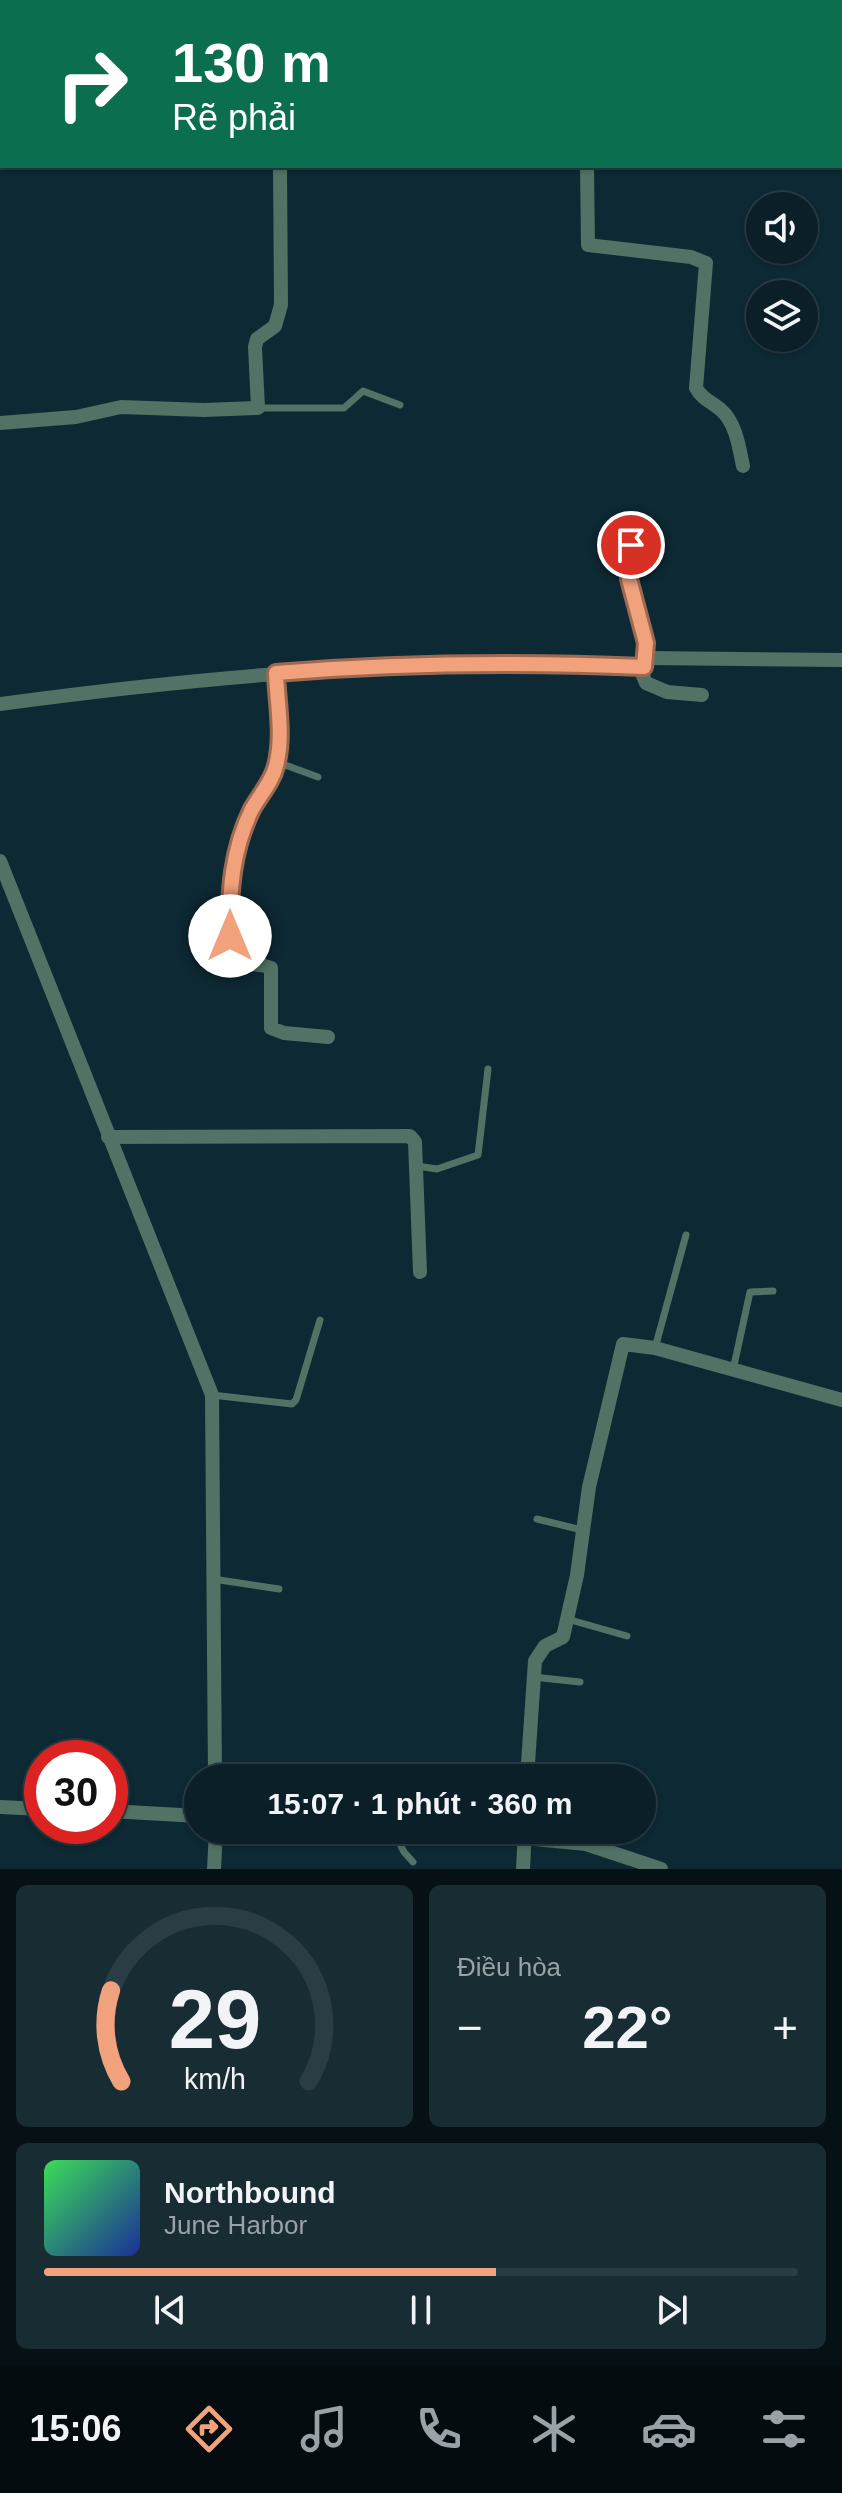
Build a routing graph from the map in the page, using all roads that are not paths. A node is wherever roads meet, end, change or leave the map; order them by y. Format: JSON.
{"nodes":[{"id":1,"x":280,"y":168,"type":"edge"},
{"id":2,"x":587,"y":168,"type":"edge"},
{"id":3,"x":400,"y":405,"type":"dead end"},
{"id":4,"x":258,"y":408,"type":"junction"},
{"id":5,"x":0,"y":423,"type":"edge"},
{"id":6,"x":743,"y":466,"type":"dead end"},
{"id":7,"x":636,"y":526,"type":"dead end"},
{"id":8,"x":842,"y":660,"type":"edge"},
{"id":9,"x":644,"y":662,"type":"junction"},
{"id":10,"x":276,"y":673,"type":"junction"},
{"id":11,"x":702,"y":695,"type":"dead end"},
{"id":12,"x":0,"y":704,"type":"edge"},
{"id":13,"x":277,"y":762,"type":"junction"},
{"id":14,"x":318,"y":777,"type":"dead end"},
{"id":15,"x":0,"y":861,"type":"edge"},
{"id":16,"x":328,"y":1037,"type":"dead end"},
{"id":17,"x":488,"y":1069,"type":"dead end"},
{"id":18,"x":108,"y":1137,"type":"junction"},
{"id":19,"x":414,"y":1165,"type":"junction"},
{"id":20,"x":686,"y":1235,"type":"dead end"},
{"id":21,"x":420,"y":1272,"type":"dead end"},
{"id":22,"x":773,"y":1291,"type":"dead end"},
{"id":23,"x":320,"y":1320,"type":"dead end"},
{"id":24,"x":655,"y":1348,"type":"junction"},
{"id":25,"x":733,"y":1370,"type":"junction"},
{"id":26,"x":212,"y":1395,"type":"junction"},
{"id":27,"x":841,"y":1400,"type":"edge"},
{"id":28,"x":537,"y":1519,"type":"dead end"},
{"id":29,"x":582,"y":1530,"type":"junction"},
{"id":30,"x":213,"y":1579,"type":"junction"},
{"id":31,"x":279,"y":1589,"type":"dead end"},
{"id":32,"x":567,"y":1619,"type":"junction"},
{"id":33,"x":627,"y":1636,"type":"dead end"},
{"id":34,"x":533,"y":1677,"type":"junction"},
{"id":35,"x":580,"y":1682,"type":"dead end"},
{"id":36,"x":215,"y":1764,"type":"edge"},
{"id":37,"x":528,"y":1764,"type":"edge"},
{"id":38,"x":0,"y":1807,"type":"edge"},
{"id":39,"x":24,"y":1808,"type":"edge"},
{"id":40,"x":128,"y":1812,"type":"edge"},
{"id":41,"x":184,"y":1815,"type":"edge"},
{"id":42,"x":215,"y":1844,"type":"edge"},
{"id":43,"x":400,"y":1844,"type":"edge"},
{"id":44,"x":527,"y":1844,"type":"edge"},
{"id":45,"x":583,"y":1844,"type":"edge"},
{"id":46,"x":413,"y":1862,"type":"dead end"},
{"id":47,"x":214,"y":1869,"type":"edge"},
{"id":48,"x":523,"y":1869,"type":"edge"},
{"id":49,"x":661,"y":1869,"type":"edge"}],
"edges":[{"from":1,"to":4,"type":"street"},
{"from":2,"to":6,"type":"street"},
{"from":3,"to":4,"type":"lane"},
{"from":4,"to":5,"type":"street"},
{"from":7,"to":9,"type":"street"},
{"from":8,"to":9,"type":"street"},
{"from":9,"to":10,"type":"street"},
{"from":9,"to":11,"type":"street"},
{"from":10,"to":12,"type":"street"},
{"from":10,"to":13,"type":"street"},
{"from":13,"to":14,"type":"lane"},
{"from":13,"to":16,"type":"street"},
{"from":15,"to":18,"type":"street"},
{"from":17,"to":19,"type":"lane"},
{"from":18,"to":19,"type":"street"},
{"from":18,"to":26,"type":"street"},
{"from":19,"to":21,"type":"street"},
{"from":20,"to":24,"type":"lane"},
{"from":22,"to":25,"type":"lane"},
{"from":23,"to":26,"type":"lane"},
{"from":24,"to":25,"type":"street"},
{"from":24,"to":29,"type":"street"},
{"from":25,"to":27,"type":"street"},
{"from":26,"to":30,"type":"street"},
{"from":28,"to":29,"type":"lane"},
{"from":29,"to":32,"type":"street"},
{"from":30,"to":31,"type":"lane"},
{"from":30,"to":36,"type":"street"},
{"from":32,"to":33,"type":"lane"},
{"from":32,"to":34,"type":"street"},
{"from":34,"to":35,"type":"lane"},
{"from":34,"to":37,"type":"street"},
{"from":38,"to":39,"type":"street"},
{"from":40,"to":41,"type":"street"},
{"from":42,"to":47,"type":"street"},
{"from":43,"to":46,"type":"lane"},
{"from":44,"to":48,"type":"street"},
{"from":45,"to":49,"type":"street"}]}
